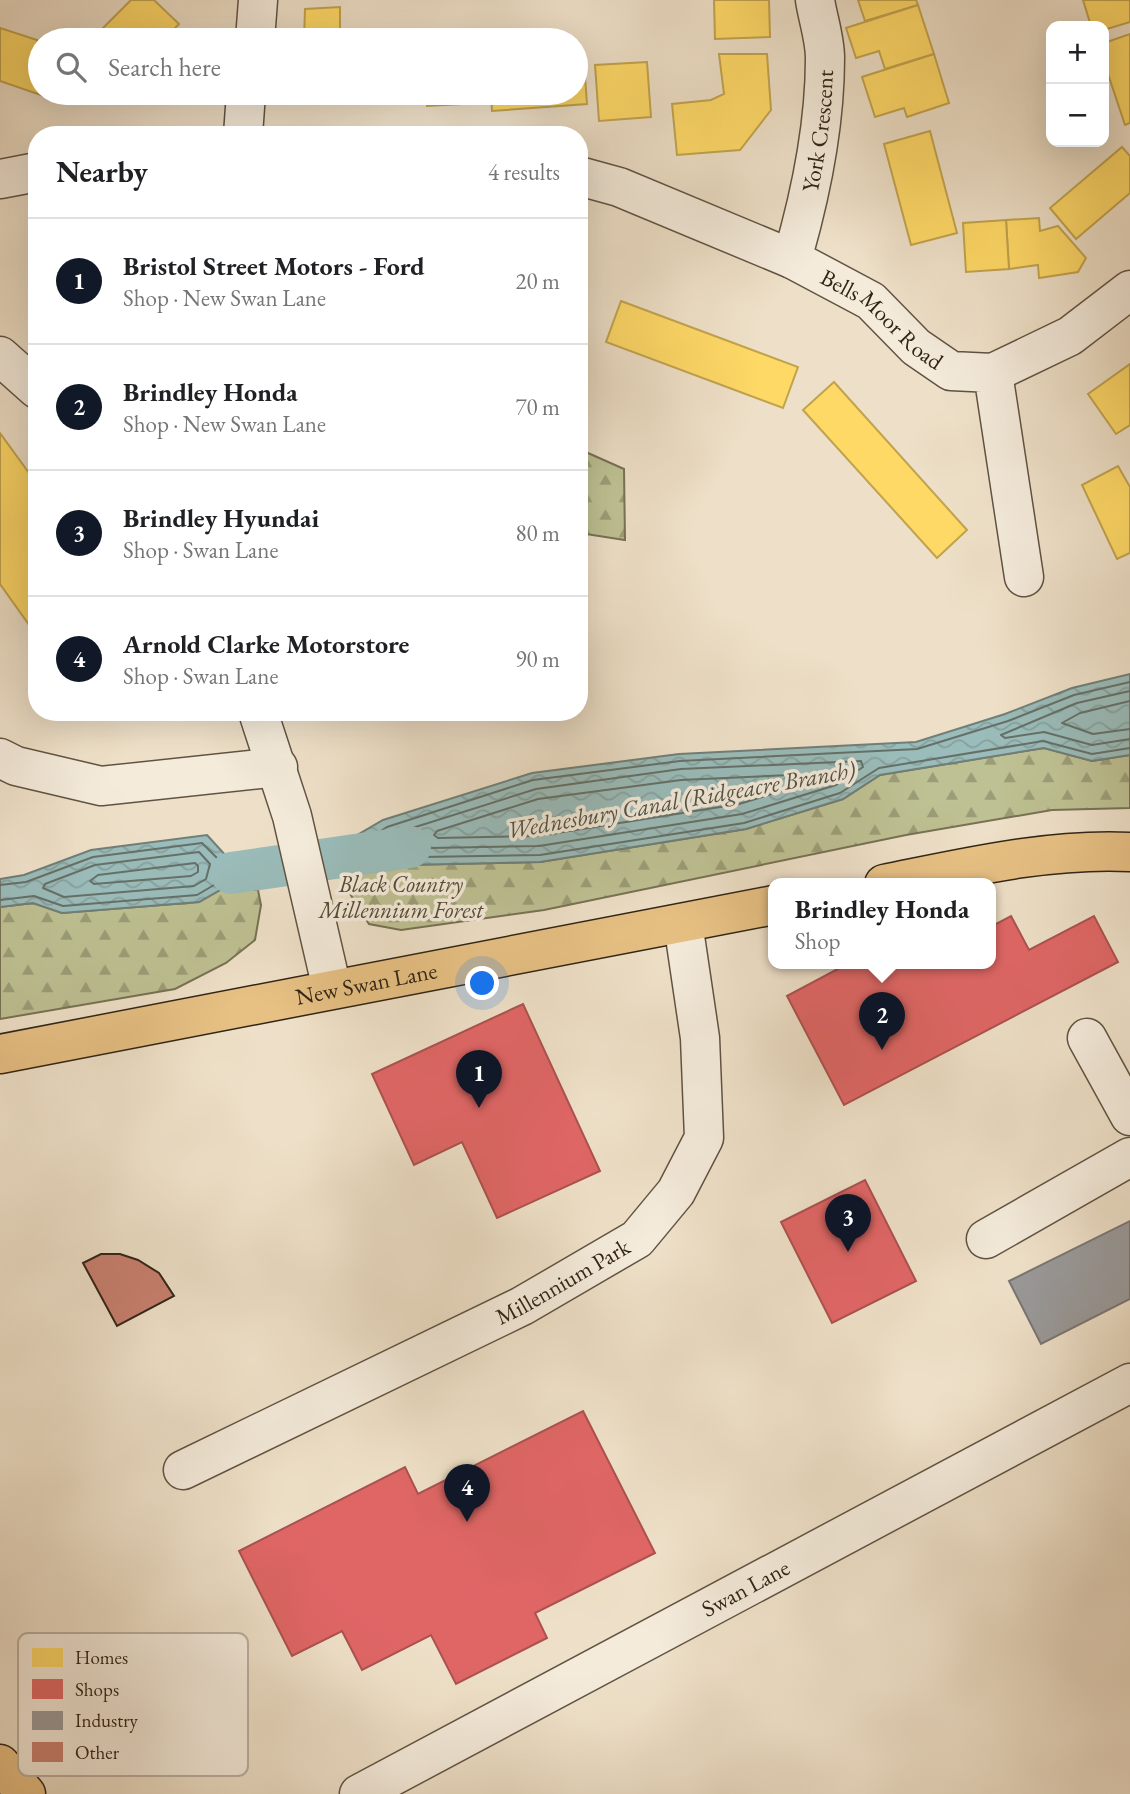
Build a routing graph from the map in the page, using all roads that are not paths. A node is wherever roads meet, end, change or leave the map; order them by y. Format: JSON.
{"nodes":[{"id":1,"x":258,"y":0,"type":"edge"},
{"id":2,"x":815,"y":0,"type":"edge"},
{"id":3,"x":256,"y":28,"type":"edge"},
{"id":4,"x":245,"y":105,"type":"edge"},
{"id":5,"x":244,"y":126,"type":"edge"},
{"id":6,"x":28,"y":174,"type":"edge"},
{"id":7,"x":588,"y":178,"type":"edge"},
{"id":8,"x":0,"y":179,"type":"edge"},
{"id":9,"x":792,"y":259,"type":"junction"},
{"id":10,"x":1130,"y":290,"type":"edge"},
{"id":11,"x":0,"y":356,"type":"edge"},
{"id":12,"x":993,"y":373,"type":"junction"},
{"id":13,"x":28,"y":381,"type":"edge"},
{"id":14,"x":1024,"y":578,"type":"dead end"},
{"id":15,"x":261,"y":721,"type":"edge"},
{"id":16,"x":0,"y":758,"type":"edge"},
{"id":17,"x":278,"y":767,"type":"junction"},
{"id":18,"x":1130,"y":852,"type":"edge"},
{"id":19,"x":915,"y":878,"type":"edge"},
{"id":20,"x":768,"y":906,"type":"edge"},
{"id":21,"x":683,"y":923,"type":"junction"},
{"id":22,"x":331,"y":989,"type":"junction"},
{"id":23,"x":1087,"y":1038,"type":"dead end"},
{"id":24,"x":0,"y":1054,"type":"edge"},
{"id":25,"x":1130,"y":1116,"type":"edge"},
{"id":26,"x":1130,"y":1157,"type":"edge"},
{"id":27,"x":986,"y":1239,"type":"dead end"},
{"id":28,"x":1130,"y":1383,"type":"edge"},
{"id":29,"x":183,"y":1470,"type":"dead end"},
{"id":30,"x":0,"y":1764,"type":"edge"},
{"id":31,"x":26,"y":1794,"type":"edge"},
{"id":32,"x":359,"y":1794,"type":"edge"}],
"edges":[{"from":1,"to":3,"type":"street"},
{"from":2,"to":9,"type":"street","name":"York Crescent"},
{"from":4,"to":5,"type":"street"},
{"from":6,"to":8,"type":"street"},
{"from":7,"to":9,"type":"street","name":"Bells Moor Road"},
{"from":9,"to":12,"type":"street","name":"Bells Moor Road"},
{"from":10,"to":12,"type":"street"},
{"from":11,"to":13,"type":"street"},
{"from":12,"to":14,"type":"street"},
{"from":15,"to":17,"type":"street"},
{"from":16,"to":17,"type":"street"},
{"from":17,"to":22,"type":"street"},
{"from":18,"to":19,"type":"main road"},
{"from":20,"to":21,"type":"main road","name":"New Swan Lane"},
{"from":21,"to":22,"type":"main road","name":"New Swan Lane"},
{"from":21,"to":29,"type":"street","name":"Millennium Park"},
{"from":22,"to":24,"type":"main road","name":"New Swan Lane"},
{"from":23,"to":25,"type":"street"},
{"from":26,"to":27,"type":"street"},
{"from":28,"to":32,"type":"street","name":"Swan Lane"},
{"from":30,"to":31,"type":"main road"}]}
